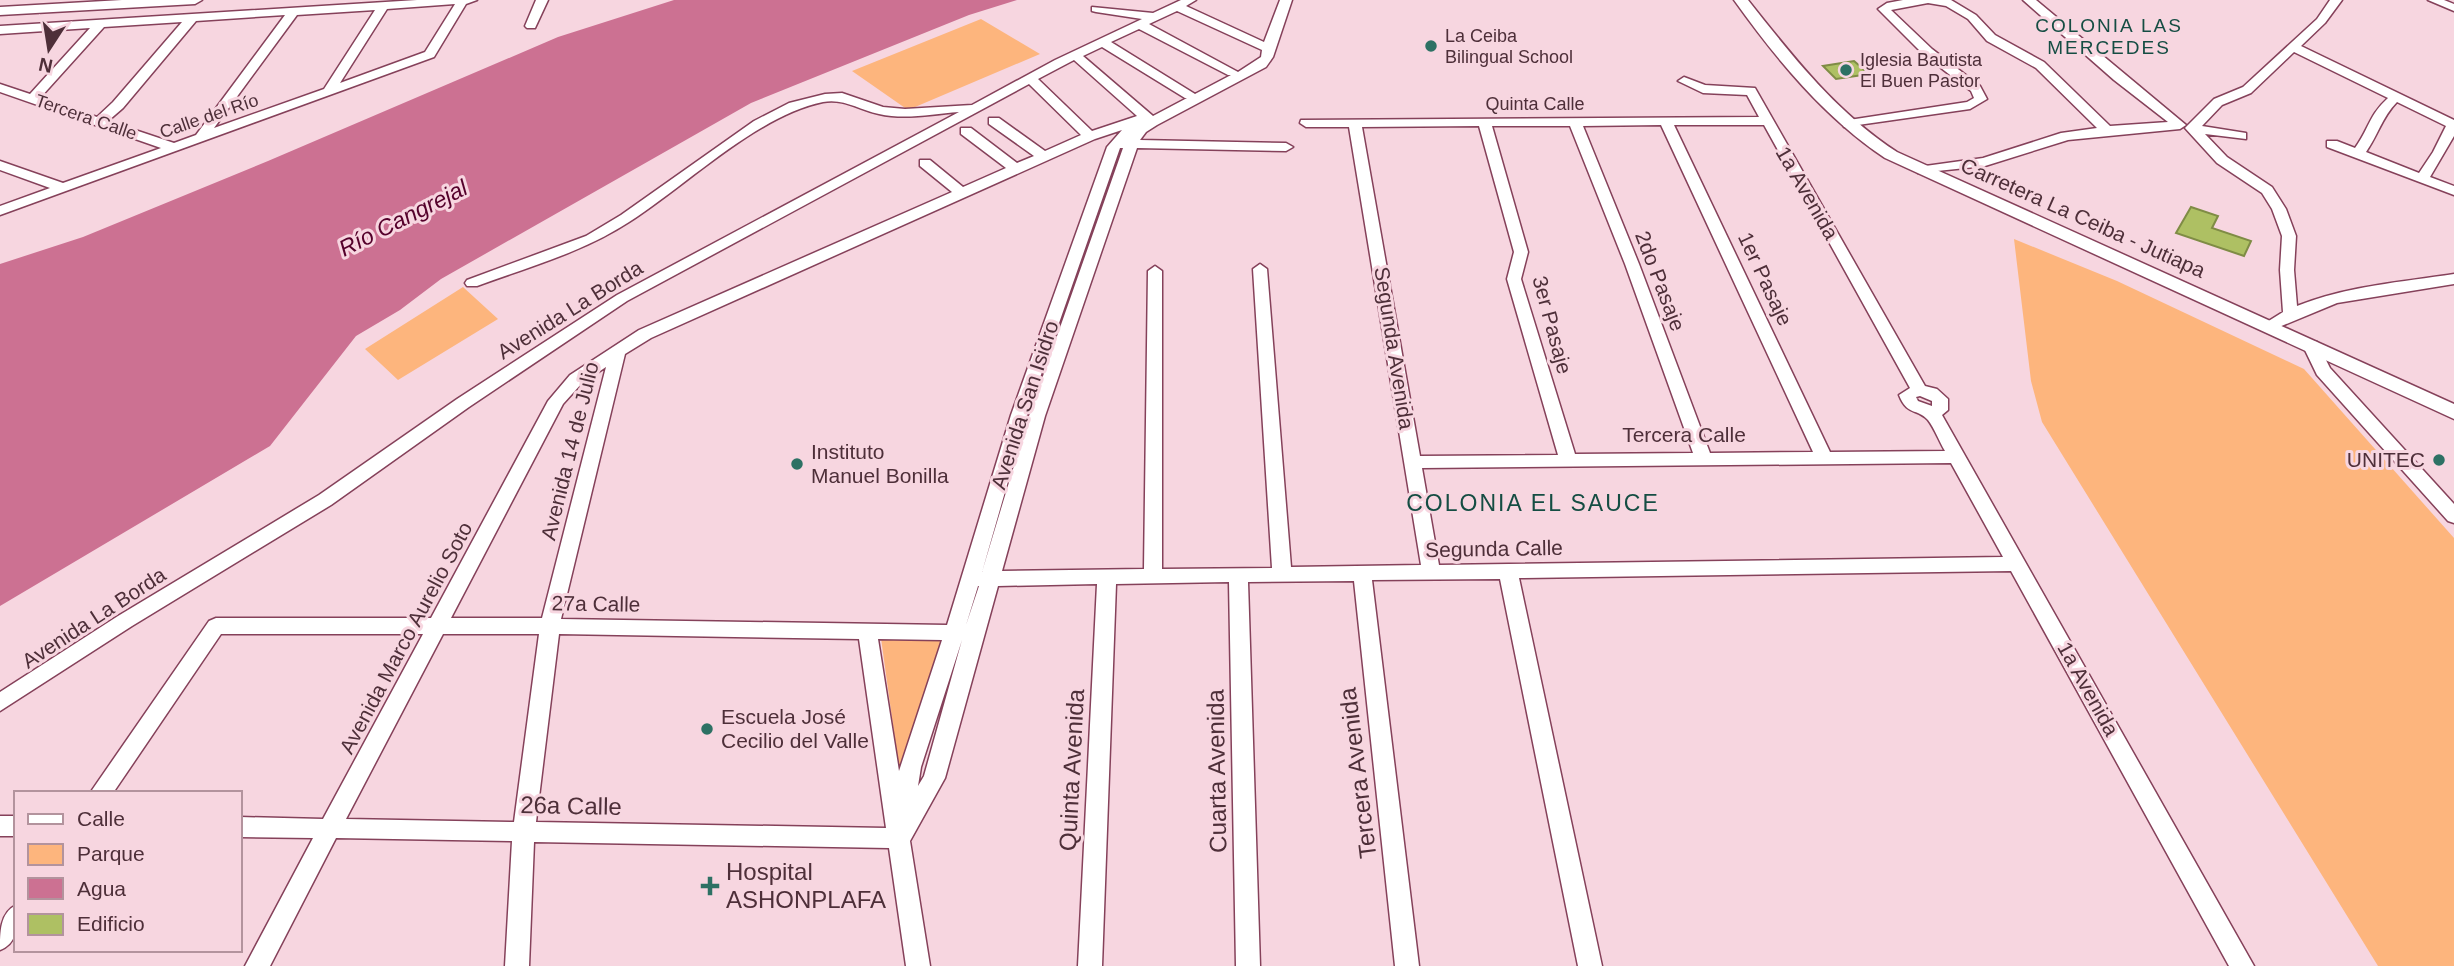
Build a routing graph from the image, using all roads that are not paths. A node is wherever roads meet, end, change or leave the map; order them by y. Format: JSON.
{"nodes":[{"id":1,"x":195,"y":0,"type":"edge"},
{"id":2,"x":466,"y":0,"type":"edge"},
{"id":3,"x":542,"y":0,"type":"edge"},
{"id":4,"x":1286,"y":0,"type":"edge"},
{"id":5,"x":1741,"y":0,"type":"edge"},
{"id":6,"x":2029,"y":0,"type":"edge"},
{"id":7,"x":2336,"y":0,"type":"edge"},
{"id":8,"x":2434,"y":0,"type":"edge"},
{"id":9,"x":1183,"y":3,"type":"edge"},
{"id":10,"x":383,"y":6,"type":"junction"},
{"id":11,"x":2454,"y":8,"type":"edge"},
{"id":12,"x":1096,"y":9,"type":"dead end"},
{"id":13,"x":0,"y":11,"type":"edge"},
{"id":14,"x":294,"y":12,"type":"junction"},
{"id":15,"x":192,"y":18,"type":"junction"},
{"id":16,"x":1146,"y":20,"type":"junction"},
{"id":17,"x":100,"y":24,"type":"junction"},
{"id":18,"x":531,"y":26,"type":"dead end"},
{"id":19,"x":16,"y":29,"type":"junction"},
{"id":20,"x":0,"y":30,"type":"edge"},
{"id":21,"x":1102,"y":42,"type":"junction"},
{"id":22,"x":0,"y":45,"type":"edge"},
{"id":23,"x":2293,"y":47,"type":"junction"},
{"id":24,"x":1267,"y":53,"type":"junction"},
{"id":25,"x":1075,"y":55,"type":"junction"},
{"id":26,"x":1232,"y":72,"type":"junction"},
{"id":27,"x":1030,"y":79,"type":"junction"},
{"id":28,"x":1684,"y":82,"type":"dead end"},
{"id":29,"x":1217,"y":85,"type":"junction"},
{"id":30,"x":0,"y":88,"type":"edge"},
{"id":31,"x":327,"y":93,"type":"junction"},
{"id":32,"x":1189,"y":95,"type":"junction"},
{"id":33,"x":2397,"y":96,"type":"junction"},
{"id":34,"x":32,"y":99,"type":"junction"},
{"id":35,"x":981,"y":105,"type":"junction"},
{"id":36,"x":1148,"y":120,"type":"junction"},
{"id":37,"x":1665,"y":120,"type":"junction"},
{"id":38,"x":100,"y":121,"type":"junction"},
{"id":39,"x":994,"y":121,"type":"dead end"},
{"id":40,"x":1575,"y":121,"type":"junction"},
{"id":41,"x":1765,"y":121,"type":"junction"},
{"id":42,"x":1484,"y":122,"type":"junction"},
{"id":43,"x":1306,"y":123,"type":"dead end"},
{"id":44,"x":1356,"y":123,"type":"junction"},
{"id":45,"x":1849,"y":124,"type":"junction"},
{"id":46,"x":2454,"y":125,"type":"edge"},
{"id":47,"x":2192,"y":128,"type":"junction"},
{"id":48,"x":2107,"y":130,"type":"junction"},
{"id":49,"x":966,"y":131,"type":"dead end"},
{"id":50,"x":1095,"y":134,"type":"junction"},
{"id":51,"x":2241,"y":136,"type":"dead end"},
{"id":52,"x":201,"y":137,"type":"junction"},
{"id":53,"x":1124,"y":144,"type":"junction"},
{"id":54,"x":2332,"y":144,"type":"dead end"},
{"id":55,"x":1286,"y":147,"type":"dead end"},
{"id":56,"x":172,"y":148,"type":"junction"},
{"id":57,"x":2358,"y":154,"type":"junction"},
{"id":58,"x":1045,"y":156,"type":"junction"},
{"id":59,"x":925,"y":163,"type":"dead end"},
{"id":60,"x":0,"y":165,"type":"edge"},
{"id":61,"x":1016,"y":169,"type":"junction"},
{"id":62,"x":1923,"y":170,"type":"junction"},
{"id":63,"x":2423,"y":178,"type":"junction"},
{"id":64,"x":62,"y":188,"type":"junction"},
{"id":65,"x":2454,"y":191,"type":"edge"},
{"id":66,"x":962,"y":193,"type":"junction"},
{"id":67,"x":0,"y":211,"type":"edge"},
{"id":68,"x":1260,"y":269,"type":"dead end"},
{"id":69,"x":1155,"y":271,"type":"dead end"},
{"id":70,"x":2454,"y":279,"type":"edge"},
{"id":71,"x":472,"y":283,"type":"dead end"},
{"id":72,"x":2290,"y":312,"type":"junction"},
{"id":73,"x":2267,"y":327,"type":"junction"},
{"id":74,"x":2311,"y":346,"type":"junction"},
{"id":75,"x":618,"y":352,"type":"junction"},
{"id":76,"x":2454,"y":412,"type":"edge"},
{"id":77,"x":1824,"y":457,"type":"junction"},
{"id":78,"x":1957,"y":457,"type":"junction"},
{"id":79,"x":1568,"y":458,"type":"junction"},
{"id":80,"x":1703,"y":458,"type":"junction"},
{"id":81,"x":1412,"y":462,"type":"junction"},
{"id":82,"x":2454,"y":516,"type":"edge"},
{"id":83,"x":2018,"y":564,"type":"junction"},
{"id":84,"x":1431,"y":572,"type":"junction"},
{"id":85,"x":1508,"y":572,"type":"junction"},
{"id":86,"x":1362,"y":573,"type":"junction"},
{"id":87,"x":1282,"y":574,"type":"junction"},
{"id":88,"x":1238,"y":575,"type":"junction"},
{"id":89,"x":1153,"y":576,"type":"junction"},
{"id":90,"x":1107,"y":577,"type":"junction"},
{"id":91,"x":991,"y":578,"type":"junction"},
{"id":92,"x":971,"y":579,"type":"junction"},
{"id":93,"x":438,"y":626,"type":"junction"},
{"id":94,"x":550,"y":626,"type":"junction"},
{"id":95,"x":867,"y":630,"type":"junction"},
{"id":96,"x":955,"y":631,"type":"junction"},
{"id":97,"x":976,"y":632,"type":"junction"},
{"id":98,"x":0,"y":703,"type":"edge"},
{"id":99,"x":102,"y":791,"type":"edge"},
{"id":100,"x":242,"y":827,"type":"edge"},
{"id":101,"x":332,"y":828,"type":"junction"},
{"id":102,"x":524,"y":831,"type":"junction"},
{"id":103,"x":900,"y":838,"type":"junction"},
{"id":104,"x":14,"y":919,"type":"edge"},
{"id":105,"x":0,"y":939,"type":"edge"},
{"id":106,"x":257,"y":966,"type":"edge"},
{"id":107,"x":517,"y":966,"type":"edge"},
{"id":108,"x":918,"y":966,"type":"edge"},
{"id":109,"x":1090,"y":966,"type":"edge"},
{"id":110,"x":1248,"y":966,"type":"edge"},
{"id":111,"x":1407,"y":966,"type":"edge"},
{"id":112,"x":1590,"y":966,"type":"edge"},
{"id":113,"x":2242,"y":966,"type":"edge"}],
"edges":[{"from":1,"to":13,"type":"main road"},
{"from":2,"to":10,"type":"street"},
{"from":2,"to":31,"type":"street","name":"Calle del Río"},
{"from":3,"to":18,"type":"street"},
{"from":4,"to":24,"type":"street"},
{"from":5,"to":45,"type":"main road","name":"Carretera La Ceiba - Jutiapa"},
{"from":6,"to":48,"type":"street"},
{"from":7,"to":23,"type":"street"},
{"from":8,"to":11,"type":"street"},
{"from":9,"to":16,"type":"street","name":"Avenida La Borda"},
{"from":9,"to":24,"type":"street"},
{"from":10,"to":14,"type":"street"},
{"from":10,"to":31,"type":"street"},
{"from":12,"to":16,"type":"street"},
{"from":14,"to":15,"type":"street"},
{"from":14,"to":52,"type":"street"},
{"from":15,"to":17,"type":"street"},
{"from":15,"to":38,"type":"street"},
{"from":16,"to":21,"type":"street","name":"Avenida La Borda"},
{"from":16,"to":26,"type":"street"},
{"from":17,"to":19,"type":"street"},
{"from":17,"to":34,"type":"street"},
{"from":19,"to":20,"type":"street"},
{"from":19,"to":22,"type":"street"},
{"from":21,"to":25,"type":"street","name":"Avenida La Borda"},
{"from":21,"to":32,"type":"street"},
{"from":23,"to":33,"type":"street"},
{"from":23,"to":47,"type":"street"},
{"from":24,"to":26,"type":"street","name":"Avenida San Isidro"},
{"from":24,"to":29,"type":"street","name":"Avenida San Isidro"},
{"from":25,"to":27,"type":"street","name":"Avenida La Borda"},
{"from":25,"to":36,"type":"street"},
{"from":26,"to":29,"type":"street","name":"Avenida San Isidro"},
{"from":27,"to":35,"type":"street","name":"Avenida La Borda"},
{"from":27,"to":50,"type":"street"},
{"from":28,"to":41,"type":"street","name":"1a Avenida"},
{"from":29,"to":32,"type":"street","name":"Avenida San Isidro"},
{"from":29,"to":36,"type":"street","name":"Avenida San Isidro"},
{"from":30,"to":34,"type":"street","name":"Tercera Calle"},
{"from":31,"to":52,"type":"street","name":"Calle del Río"},
{"from":32,"to":36,"type":"street","name":"Avenida San Isidro"},
{"from":33,"to":46,"type":"street"},
{"from":33,"to":57,"type":"street"},
{"from":34,"to":38,"type":"street","name":"Tercera Calle"},
{"from":35,"to":71,"type":"street"},
{"from":35,"to":98,"type":"street","name":"Avenida La Borda"},
{"from":36,"to":50,"type":"street","name":"Avenida 14 de Julio"},
{"from":36,"to":53,"type":"street","name":"Avenida San Isidro"},
{"from":37,"to":40,"type":"street","name":"Quinta Calle"},
{"from":37,"to":41,"type":"street","name":"Quinta Calle"},
{"from":37,"to":77,"type":"street","name":"1er Pasaje"},
{"from":38,"to":56,"type":"street","name":"Tercera Calle"},
{"from":39,"to":58,"type":"street"},
{"from":40,"to":42,"type":"street","name":"Quinta Calle"},
{"from":40,"to":80,"type":"street","name":"2do Pasaje"},
{"from":41,"to":78,"type":"street","name":"1a Avenida"},
{"from":42,"to":44,"type":"street","name":"Quinta Calle"},
{"from":42,"to":79,"type":"street","name":"3er Pasaje"},
{"from":43,"to":44,"type":"street","name":"Quinta Calle"},
{"from":44,"to":81,"type":"street","name":"Segunda Avenida"},
{"from":45,"to":48,"type":"street"},
{"from":45,"to":62,"type":"main road","name":"Carretera La Ceiba - Jutiapa"},
{"from":46,"to":63,"type":"street"},
{"from":47,"to":51,"type":"street"},
{"from":47,"to":72,"type":"street"},
{"from":48,"to":62,"type":"street"},
{"from":49,"to":61,"type":"street"},
{"from":50,"to":53,"type":"street"},
{"from":50,"to":58,"type":"street","name":"Avenida 14 de Julio"},
{"from":52,"to":56,"type":"street","name":"Calle del Río"},
{"from":53,"to":55,"type":"street"},
{"from":53,"to":91,"type":"street","name":"Avenida San Isidro"},
{"from":53,"to":92,"type":"street","name":"Avenida San Isidro"},
{"from":54,"to":57,"type":"street"},
{"from":56,"to":64,"type":"street","name":"Calle del Río"},
{"from":57,"to":63,"type":"street"},
{"from":58,"to":61,"type":"street","name":"Avenida 14 de Julio"},
{"from":59,"to":66,"type":"street"},
{"from":60,"to":64,"type":"street"},
{"from":61,"to":66,"type":"street","name":"Avenida 14 de Julio"},
{"from":62,"to":73,"type":"main road","name":"Carretera La Ceiba - Jutiapa"},
{"from":63,"to":65,"type":"street"},
{"from":64,"to":67,"type":"street","name":"Calle del Río"},
{"from":66,"to":75,"type":"street","name":"Avenida 14 de Julio"},
{"from":68,"to":87,"type":"street"},
{"from":69,"to":89,"type":"street"},
{"from":70,"to":72,"type":"street"},
{"from":72,"to":73,"type":"street"},
{"from":73,"to":74,"type":"main road","name":"Carretera La Ceiba - Jutiapa"},
{"from":74,"to":76,"type":"main road","name":"Carretera La Ceiba - Jutiapa"},
{"from":74,"to":82,"type":"street"},
{"from":75,"to":93,"type":"street","name":"Avenida Marco Aurelio Soto"},
{"from":75,"to":94,"type":"street","name":"Avenida 14 de Julio"},
{"from":77,"to":78,"type":"street","name":"Tercera Calle"},
{"from":77,"to":80,"type":"street","name":"Tercera Calle"},
{"from":78,"to":83,"type":"street","name":"1a Avenida"},
{"from":79,"to":80,"type":"street","name":"Tercera Calle"},
{"from":79,"to":81,"type":"street","name":"Tercera Calle"},
{"from":81,"to":84,"type":"street","name":"Segunda Avenida"},
{"from":83,"to":85,"type":"street","name":"Segunda Calle"},
{"from":83,"to":113,"type":"street","name":"1a Avenida"},
{"from":84,"to":85,"type":"street","name":"Segunda Calle"},
{"from":84,"to":86,"type":"street","name":"Segunda Calle"},
{"from":85,"to":112,"type":"street"},
{"from":86,"to":87,"type":"street","name":"Segunda Calle"},
{"from":86,"to":111,"type":"street","name":"Tercera Avenida"},
{"from":87,"to":88,"type":"street","name":"Segunda Calle"},
{"from":88,"to":89,"type":"street","name":"Segunda Calle"},
{"from":88,"to":110,"type":"street","name":"Cuarta Avenida"},
{"from":89,"to":90,"type":"street","name":"Segunda Calle"},
{"from":90,"to":91,"type":"street","name":"Segunda Calle"},
{"from":90,"to":109,"type":"street","name":"Quinta Avenida"},
{"from":91,"to":92,"type":"street","name":"Segunda Calle"},
{"from":91,"to":97,"type":"street","name":"Avenida San Isidro"},
{"from":92,"to":96,"type":"street","name":"Avenida San Isidro"},
{"from":93,"to":94,"type":"street","name":"27a Calle"},
{"from":93,"to":99,"type":"street","name":"27a Calle"},
{"from":93,"to":101,"type":"street","name":"Avenida Marco Aurelio Soto"},
{"from":94,"to":95,"type":"street","name":"27a Calle"},
{"from":94,"to":102,"type":"street","name":"Avenida 14 de Julio"},
{"from":95,"to":96,"type":"street","name":"27a Calle"},
{"from":95,"to":103,"type":"street","name":"Avenida San Isidro"},
{"from":96,"to":97,"type":"street","name":"27a Calle"},
{"from":96,"to":103,"type":"street","name":"Avenida San Isidro"},
{"from":97,"to":103,"type":"street","name":"Avenida San Isidro"},
{"from":100,"to":101,"type":"street","name":"26a Calle"},
{"from":101,"to":102,"type":"street","name":"26a Calle"},
{"from":101,"to":106,"type":"street","name":"Avenida Marco Aurelio Soto"},
{"from":102,"to":103,"type":"street","name":"26a Calle"},
{"from":102,"to":107,"type":"street","name":"Avenida 14 de Julio"},
{"from":103,"to":108,"type":"street","name":"Avenida San Isidro"},
{"from":104,"to":105,"type":"street"}]}
